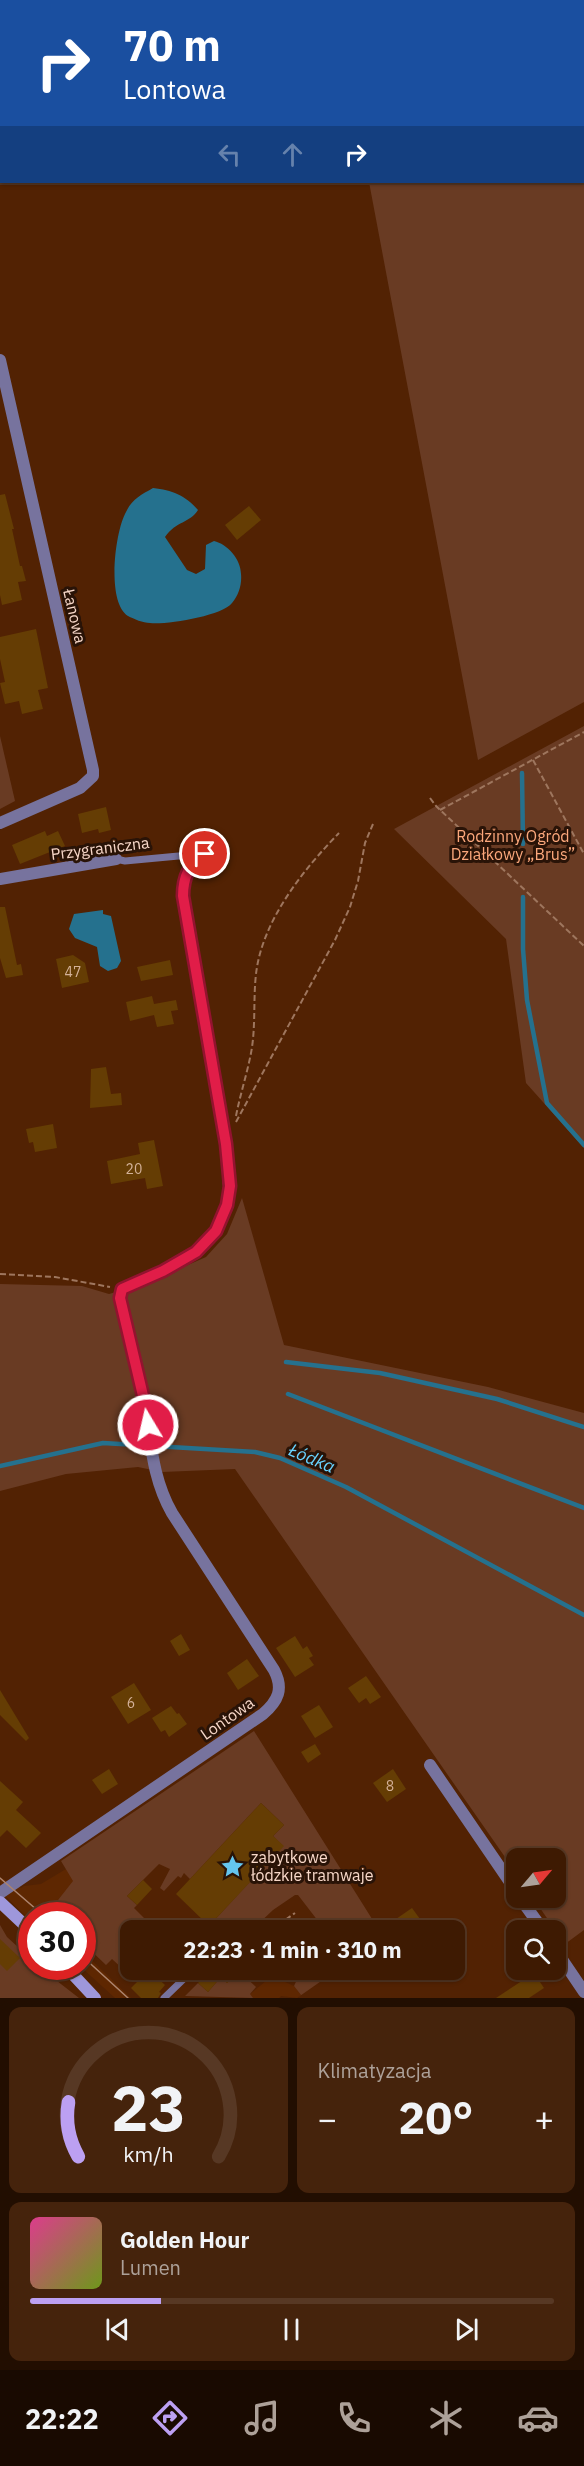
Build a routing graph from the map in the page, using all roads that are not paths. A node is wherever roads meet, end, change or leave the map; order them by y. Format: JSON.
{"nodes":[{"id":1,"x":0,"y":360,"type":"edge"},
{"id":2,"x":0,"y":823,"type":"edge"},
{"id":3,"x":205,"y":854,"type":"joint"},
{"id":4,"x":116,"y":859,"type":"joint"},
{"id":5,"x":0,"y":879,"type":"edge"},
{"id":6,"x":430,"y":1765,"type":"dead end"},
{"id":7,"x":506,"y":1877,"type":"edge"},
{"id":8,"x":0,"y":1893,"type":"edge"},
{"id":9,"x":0,"y":1902,"type":"edge"},
{"id":10,"x":18,"y":1919,"type":"edge"},
{"id":11,"x":566,"y":1965,"type":"edge"},
{"id":12,"x":78,"y":1980,"type":"edge"},
{"id":13,"x":183,"y":1980,"type":"edge"},
{"id":14,"x":584,"y":1992,"type":"edge"},
{"id":15,"x":95,"y":1998,"type":"edge"},
{"id":16,"x":164,"y":1998,"type":"edge"}],
"edges":[{"from":1,"to":2,"type":"street","name":"Łanowa"},
{"from":3,"to":4,"type":"lane","name":"Przygraniczna"},
{"from":3,"to":8,"type":"street","name":"Lontowa"},
{"from":4,"to":5,"type":"street","name":"Przygraniczna"},
{"from":6,"to":7,"type":"street"},
{"from":9,"to":10,"type":"main road"},
{"from":11,"to":14,"type":"street"},
{"from":12,"to":15,"type":"main road"},
{"from":13,"to":16,"type":"lane"}]}
